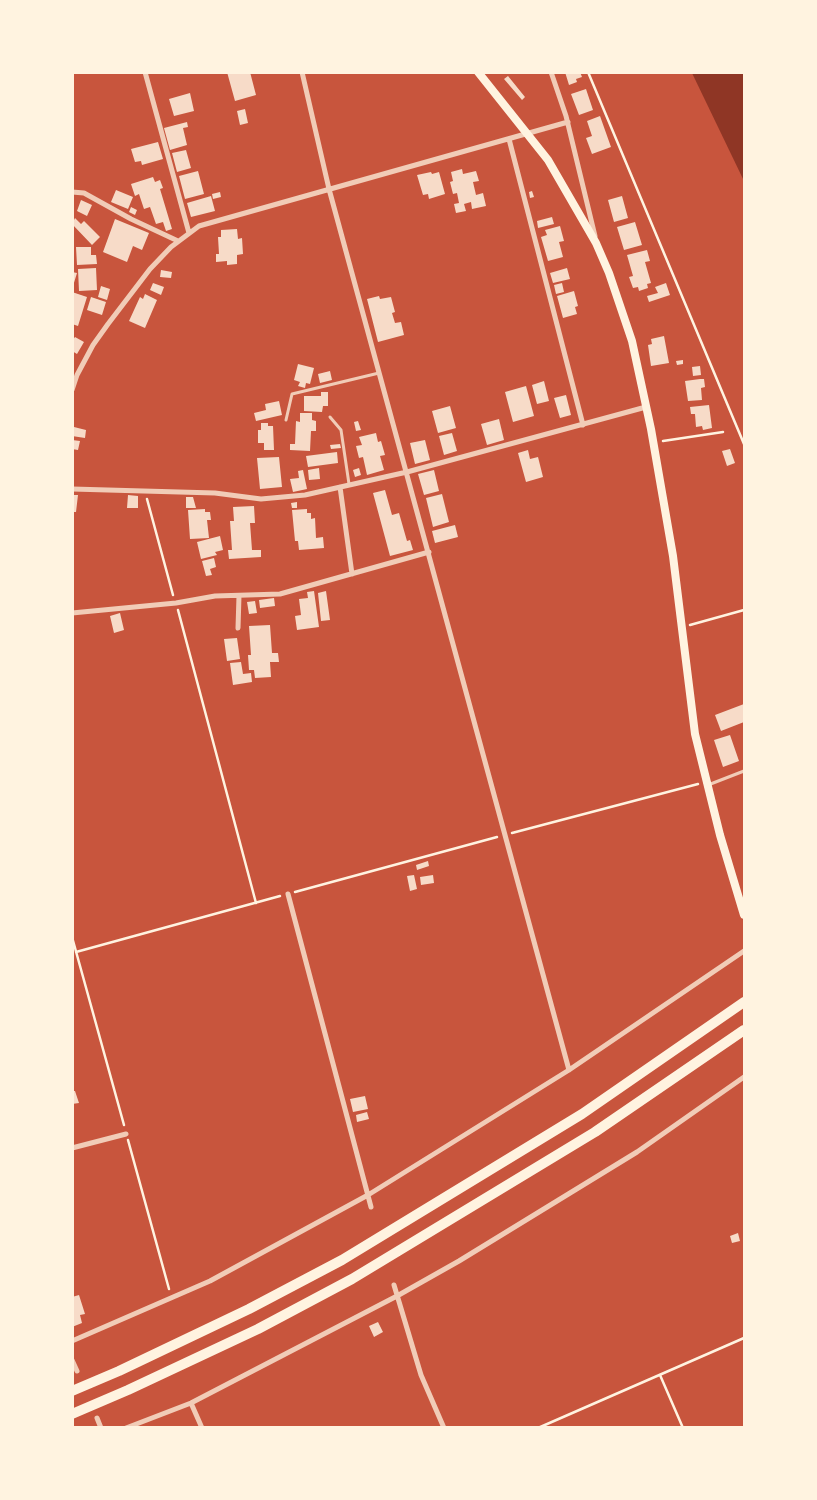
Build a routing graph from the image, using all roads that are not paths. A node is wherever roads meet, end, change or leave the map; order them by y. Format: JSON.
{"nodes":[{"id":1,"x":146,"y":72,"type":"edge"},
{"id":2,"x":302,"y":72,"type":"edge"},
{"id":3,"x":478,"y":72,"type":"edge"},
{"id":4,"x":552,"y":72,"type":"edge"},
{"id":5,"x":568,"y":122,"type":"junction"},
{"id":6,"x":528,"y":134,"type":"junction"},
{"id":7,"x":509,"y":139,"type":"junction"},
{"id":8,"x":329,"y":188,"type":"junction"},
{"id":9,"x":72,"y":192,"type":"edge"},
{"id":10,"x":189,"y":233,"type":"junction"},
{"id":11,"x":178,"y":241,"type":"junction"},
{"id":12,"x":596,"y":243,"type":"junction"},
{"id":13,"x":380,"y":373,"type":"junction"},
{"id":14,"x":72,"y":390,"type":"edge"},
{"id":15,"x":646,"y":407,"type":"junction"},
{"id":16,"x":330,"y":417,"type":"dead end"},
{"id":17,"x":286,"y":420,"type":"dead end"},
{"id":18,"x":583,"y":425,"type":"junction"},
{"id":19,"x":408,"y":472,"type":"junction"},
{"id":20,"x":350,"y":485,"type":"junction"},
{"id":21,"x":340,"y":487,"type":"junction"},
{"id":22,"x":72,"y":489,"type":"edge"},
{"id":23,"x":429,"y":552,"type":"junction"},
{"id":24,"x":352,"y":574,"type":"junction"},
{"id":25,"x":239,"y":596,"type":"junction"},
{"id":26,"x":72,"y":613,"type":"edge"},
{"id":27,"x":238,"y":628,"type":"dead end"},
{"id":28,"x":744,"y":771,"type":"edge"},
{"id":29,"x":707,"y":783,"type":"junction"},
{"id":30,"x":288,"y":894,"type":"road end"},
{"id":31,"x":744,"y":915,"type":"edge"},
{"id":32,"x":744,"y":951,"type":"edge"},
{"id":33,"x":744,"y":1002,"type":"edge"},
{"id":34,"x":744,"y":1030,"type":"edge"},
{"id":35,"x":569,"y":1070,"type":"junction"},
{"id":36,"x":744,"y":1077,"type":"edge"},
{"id":37,"x":126,"y":1134,"type":"road end"},
{"id":38,"x":72,"y":1148,"type":"edge"},
{"id":39,"x":368,"y":1195,"type":"junction"},
{"id":40,"x":371,"y":1207,"type":"dead end"},
{"id":41,"x":394,"y":1286,"type":"dead end"},
{"id":42,"x":397,"y":1296,"type":"junction"},
{"id":43,"x":72,"y":1341,"type":"edge"},
{"id":44,"x":72,"y":1360,"type":"edge"},
{"id":45,"x":77,"y":1371,"type":"dead end"},
{"id":46,"x":72,"y":1391,"type":"edge"},
{"id":47,"x":191,"y":1403,"type":"junction"},
{"id":48,"x":72,"y":1414,"type":"edge"},
{"id":49,"x":97,"y":1418,"type":"dead end"},
{"id":50,"x":101,"y":1428,"type":"edge"},
{"id":51,"x":126,"y":1428,"type":"edge"},
{"id":52,"x":202,"y":1428,"type":"edge"},
{"id":53,"x":444,"y":1428,"type":"edge"}],
"edges":[{"from":1,"to":10,"type":"street"},
{"from":2,"to":8,"type":"street"},
{"from":3,"to":6,"type":"main road"},
{"from":4,"to":5,"type":"street"},
{"from":5,"to":6,"type":"street"},
{"from":5,"to":12,"type":"street"},
{"from":6,"to":7,"type":"street"},
{"from":6,"to":12,"type":"main road"},
{"from":7,"to":8,"type":"street"},
{"from":7,"to":18,"type":"street"},
{"from":8,"to":10,"type":"street"},
{"from":8,"to":13,"type":"street"},
{"from":9,"to":11,"type":"street"},
{"from":10,"to":11,"type":"street"},
{"from":11,"to":14,"type":"street"},
{"from":12,"to":15,"type":"main road"},
{"from":13,"to":17,"type":"lane"},
{"from":13,"to":19,"type":"street"},
{"from":15,"to":18,"type":"street"},
{"from":15,"to":29,"type":"main road"},
{"from":16,"to":20,"type":"lane"},
{"from":18,"to":19,"type":"street"},
{"from":19,"to":20,"type":"street"},
{"from":19,"to":23,"type":"street"},
{"from":20,"to":21,"type":"street"},
{"from":21,"to":22,"type":"street"},
{"from":21,"to":24,"type":"street"},
{"from":23,"to":24,"type":"street"},
{"from":23,"to":35,"type":"street"},
{"from":24,"to":25,"type":"street"},
{"from":25,"to":26,"type":"street"},
{"from":25,"to":27,"type":"street"},
{"from":28,"to":29,"type":"lane"},
{"from":29,"to":31,"type":"main road"},
{"from":30,"to":39,"type":"street"},
{"from":32,"to":35,"type":"street"},
{"from":33,"to":46,"type":"highway"},
{"from":34,"to":48,"type":"highway"},
{"from":35,"to":39,"type":"street"},
{"from":36,"to":42,"type":"street"},
{"from":37,"to":38,"type":"street"},
{"from":39,"to":40,"type":"street"},
{"from":39,"to":43,"type":"street"},
{"from":41,"to":42,"type":"street"},
{"from":42,"to":47,"type":"street"},
{"from":42,"to":53,"type":"street"},
{"from":44,"to":45,"type":"street"},
{"from":47,"to":51,"type":"street"},
{"from":47,"to":52,"type":"street"},
{"from":49,"to":50,"type":"street"}]}
